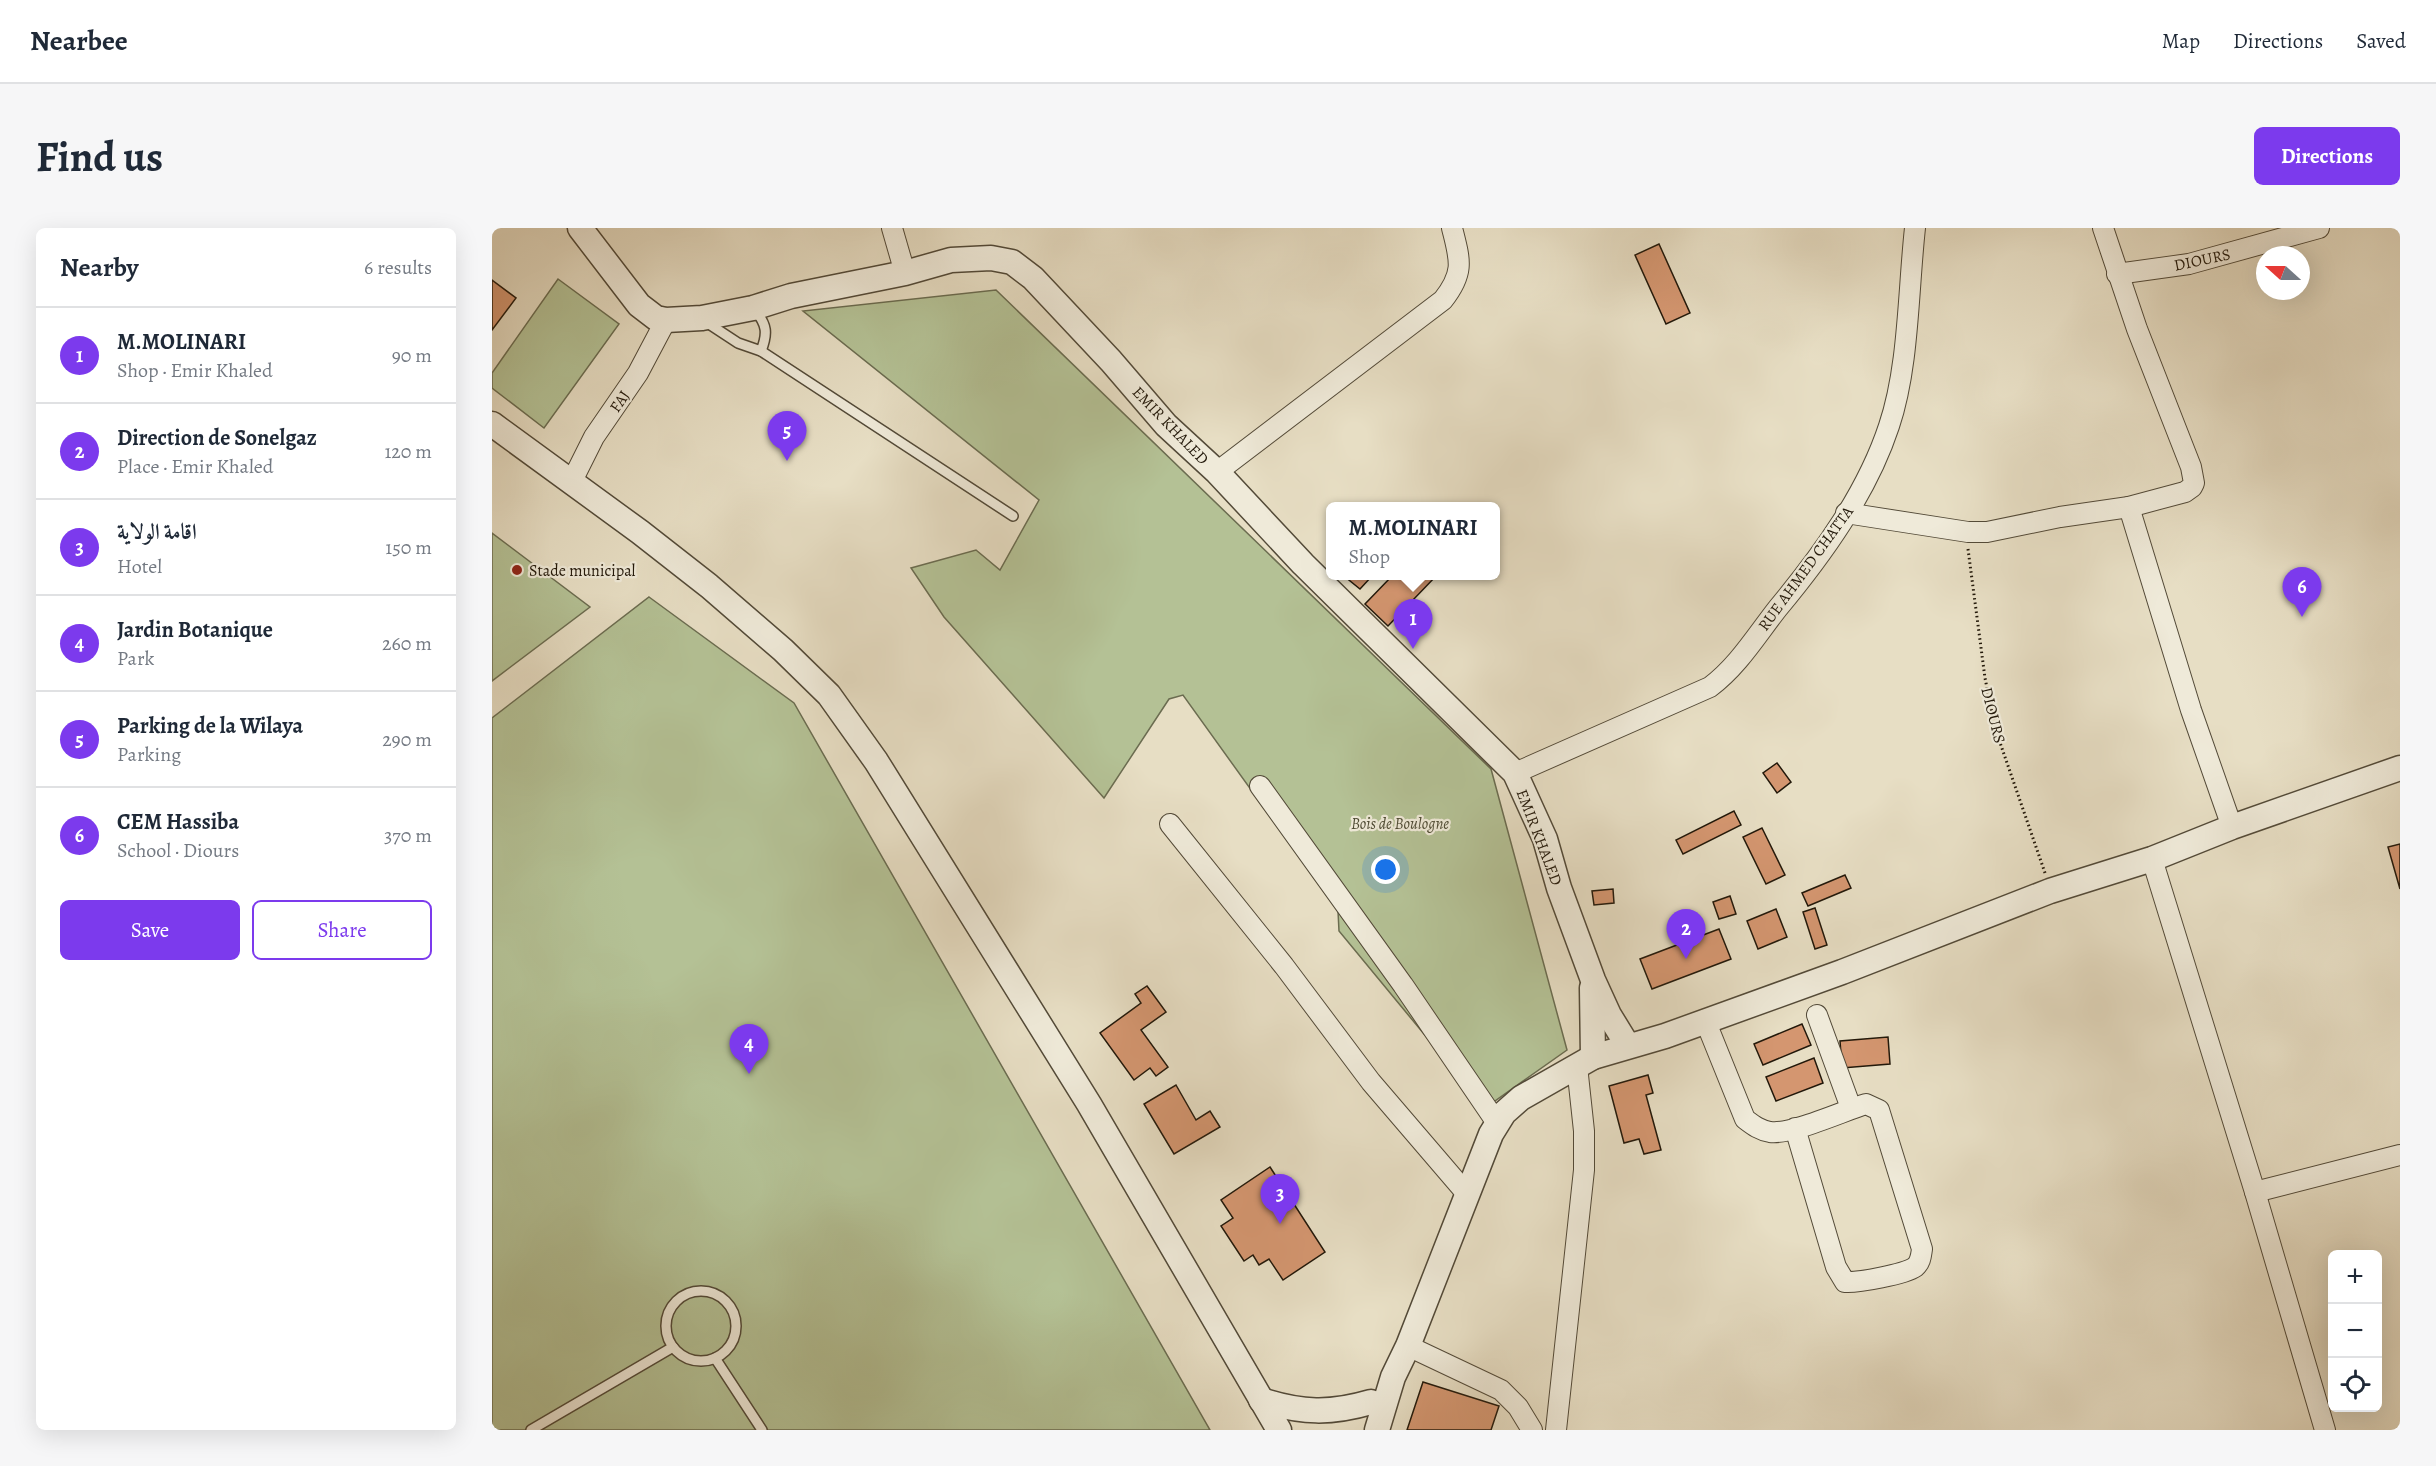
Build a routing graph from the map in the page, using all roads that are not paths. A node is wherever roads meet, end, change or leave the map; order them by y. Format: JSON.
{"nodes":[{"id":1,"x":580,"y":228,"type":"edge"},
{"id":2,"x":892,"y":228,"type":"edge"},
{"id":3,"x":1452,"y":228,"type":"edge"},
{"id":4,"x":1915,"y":228,"type":"edge"},
{"id":5,"x":2103,"y":228,"type":"edge"},
{"id":6,"x":2319,"y":228,"type":"edge"},
{"id":7,"x":905,"y":273,"type":"junction"},
{"id":8,"x":2117,"y":274,"type":"junction"},
{"id":9,"x":753,"y":308,"type":"junction"},
{"id":10,"x":702,"y":318,"type":"junction"},
{"id":11,"x":666,"y":320,"type":"junction"},
{"id":12,"x":761,"y":351,"type":"junction"},
{"id":13,"x":492,"y":424,"type":"edge"},
{"id":14,"x":1217,"y":472,"type":"junction"},
{"id":15,"x":572,"y":481,"type":"junction"},
{"id":16,"x":2128,"y":507,"type":"junction"},
{"id":17,"x":1846,"y":513,"type":"junction"},
{"id":18,"x":1013,"y":516,"type":"dead end"},
{"id":19,"x":2400,"y":768,"type":"edge"},
{"id":20,"x":1515,"y":773,"type":"junction"},
{"id":21,"x":1260,"y":786,"type":"dead end"},
{"id":22,"x":1170,"y":824,"type":"dead end"},
{"id":23,"x":2232,"y":827,"type":"junction"},
{"id":24,"x":2152,"y":858,"type":"junction"},
{"id":25,"x":1593,"y":980,"type":"junction"},
{"id":26,"x":1817,"y":1015,"type":"dead end"},
{"id":27,"x":1705,"y":1020,"type":"junction"},
{"id":28,"x":1628,"y":1046,"type":"junction"},
{"id":29,"x":1585,"y":1062,"type":"junction"},
{"id":30,"x":1851,"y":1108,"type":"junction"},
{"id":31,"x":1497,"y":1123,"type":"junction"},
{"id":32,"x":1795,"y":1128,"type":"junction"},
{"id":33,"x":2400,"y":1155,"type":"edge"},
{"id":34,"x":2256,"y":1192,"type":"junction"},
{"id":35,"x":1467,"y":1194,"type":"junction"},
{"id":36,"x":1408,"y":1346,"type":"junction"},
{"id":37,"x":673,"y":1347,"type":"junction"},
{"id":38,"x":715,"y":1358,"type":"junction"},
{"id":39,"x":1394,"y":1377,"type":"junction"},
{"id":40,"x":1261,"y":1400,"type":"junction"},
{"id":41,"x":1371,"y":1402,"type":"junction"},
{"id":42,"x":531,"y":1430,"type":"edge"},
{"id":43,"x":762,"y":1430,"type":"edge"},
{"id":44,"x":1280,"y":1430,"type":"edge"},
{"id":45,"x":1324,"y":1430,"type":"edge"},
{"id":46,"x":1377,"y":1430,"type":"edge"},
{"id":47,"x":1532,"y":1430,"type":"edge"},
{"id":48,"x":1556,"y":1430,"type":"edge"},
{"id":49,"x":2325,"y":1430,"type":"edge"}],
"edges":[{"from":1,"to":11,"type":"street"},
{"from":2,"to":7,"type":"street"},
{"from":3,"to":14,"type":"street"},
{"from":4,"to":17,"type":"street","name":"RUE AHMED CHATTA"},
{"from":5,"to":8,"type":"street"},
{"from":6,"to":8,"type":"street","name":"DIOURS"},
{"from":7,"to":9,"type":"street","name":"EMIR KHALED"},
{"from":7,"to":14,"type":"street","name":"EMIR KHALED"},
{"from":8,"to":16,"type":"street"},
{"from":9,"to":10,"type":"street","name":"EMIR KHALED"},
{"from":9,"to":12,"type":"lane"},
{"from":10,"to":11,"type":"street","name":"EMIR KHALED"},
{"from":10,"to":12,"type":"lane"},
{"from":11,"to":15,"type":"street","name":"FAJ"},
{"from":12,"to":18,"type":"lane"},
{"from":13,"to":15,"type":"street"},
{"from":14,"to":20,"type":"street","name":"EMIR KHALED"},
{"from":15,"to":40,"type":"street"},
{"from":16,"to":17,"type":"street"},
{"from":16,"to":23,"type":"street"},
{"from":17,"to":20,"type":"street","name":"RUE AHMED CHATTA"},
{"from":19,"to":23,"type":"street"},
{"from":20,"to":25,"type":"street","name":"EMIR KHALED"},
{"from":21,"to":31,"type":"street"},
{"from":22,"to":35,"type":"street"},
{"from":23,"to":24,"type":"street"},
{"from":24,"to":27,"type":"street"},
{"from":24,"to":34,"type":"street"},
{"from":25,"to":28,"type":"street"},
{"from":25,"to":29,"type":"street"},
{"from":26,"to":30,"type":"street"},
{"from":27,"to":28,"type":"street"},
{"from":27,"to":32,"type":"street"},
{"from":28,"to":29,"type":"street"},
{"from":29,"to":31,"type":"street"},
{"from":29,"to":48,"type":"street"},
{"from":30,"to":32,"type":"street"},
{"from":30,"to":32,"type":"street"},
{"from":31,"to":35,"type":"street"},
{"from":33,"to":34,"type":"street"},
{"from":34,"to":49,"type":"street"},
{"from":35,"to":36,"type":"street"},
{"from":36,"to":39,"type":"street"},
{"from":36,"to":47,"type":"street"},
{"from":37,"to":38,"type":"lane"},
{"from":37,"to":38,"type":"lane"},
{"from":37,"to":42,"type":"lane"},
{"from":38,"to":43,"type":"lane"},
{"from":39,"to":41,"type":"street"},
{"from":39,"to":46,"type":"street"},
{"from":40,"to":41,"type":"street"},
{"from":40,"to":44,"type":"street"},
{"from":41,"to":45,"type":"street"}]}
